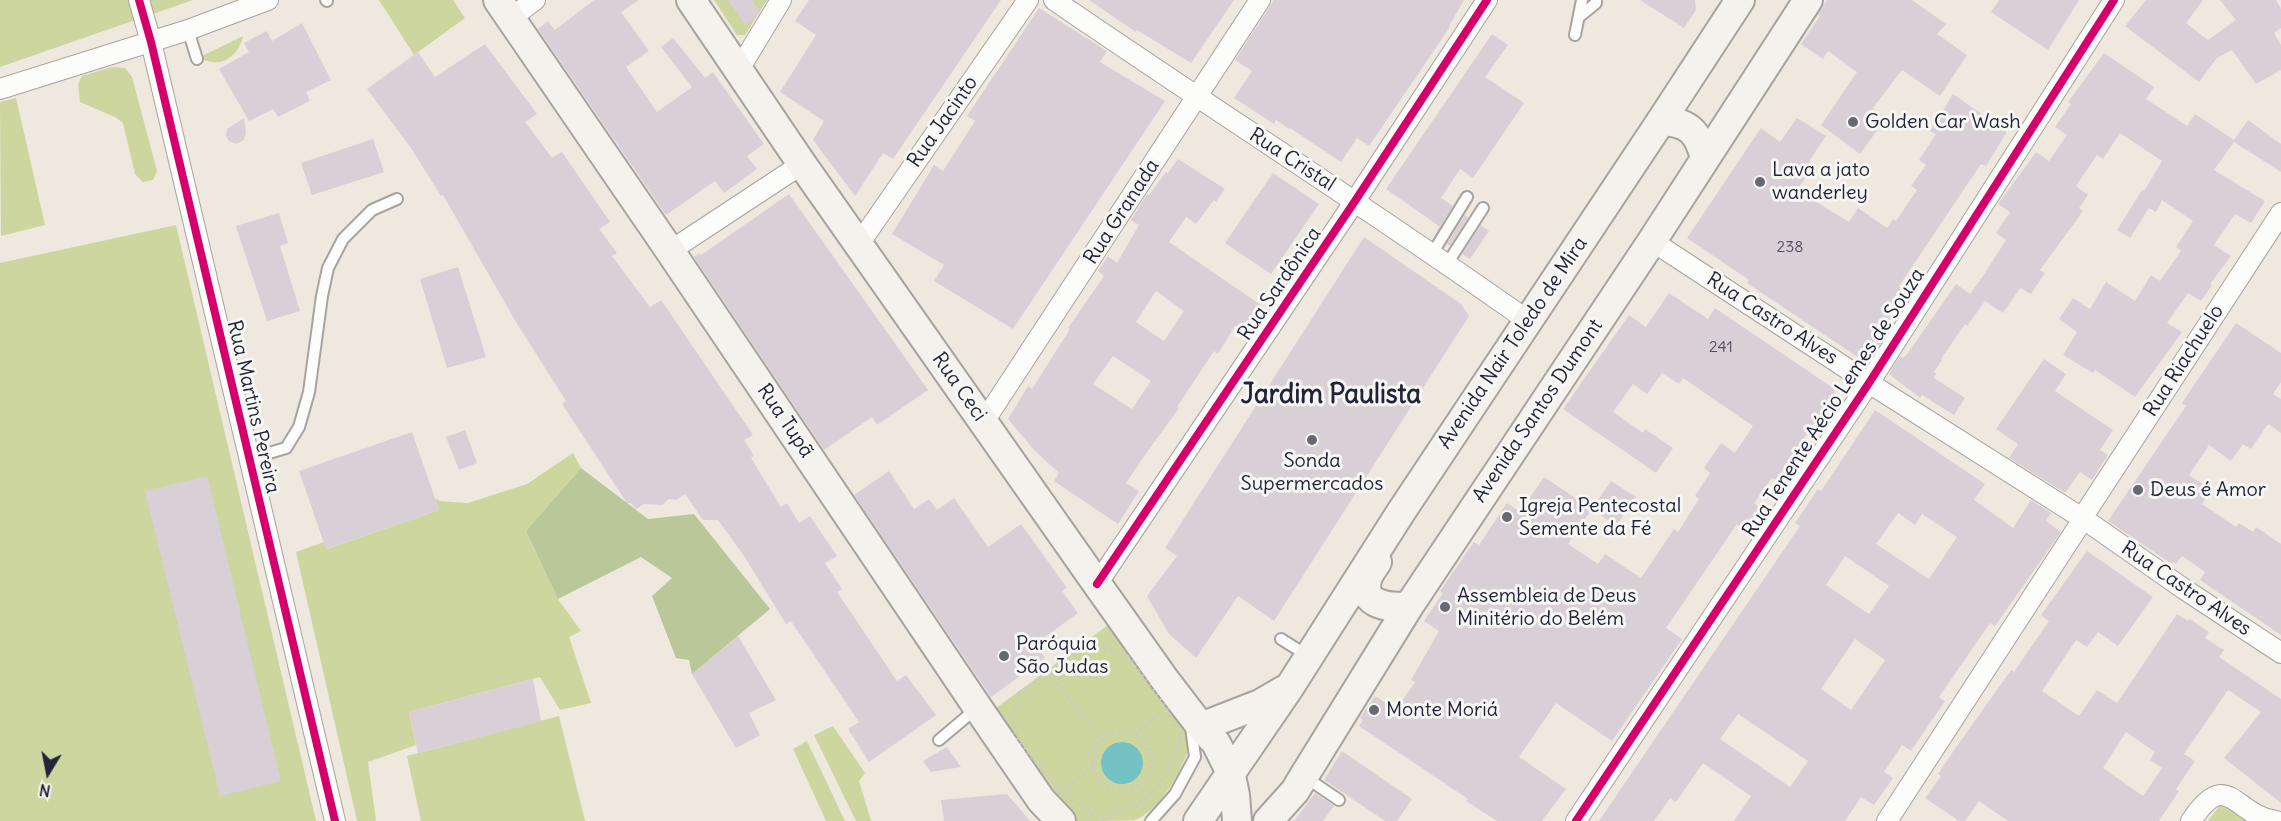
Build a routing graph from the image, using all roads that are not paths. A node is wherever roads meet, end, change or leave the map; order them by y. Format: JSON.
{"nodes":[{"id":1,"x":138,"y":0,"type":"edge"},
{"id":2,"x":268,"y":0,"type":"edge"},
{"id":3,"x":536,"y":0,"type":"edge"},
{"id":4,"x":691,"y":0,"type":"edge"},
{"id":5,"x":781,"y":0,"type":"edge"},
{"id":6,"x":1028,"y":0,"type":"edge"},
{"id":7,"x":1054,"y":0,"type":"edge"},
{"id":8,"x":1260,"y":0,"type":"edge"},
{"id":9,"x":1487,"y":0,"type":"edge"},
{"id":10,"x":1582,"y":0,"type":"edge"},
{"id":11,"x":1596,"y":0,"type":"edge"},
{"id":12,"x":1740,"y":0,"type":"edge"},
{"id":13,"x":1808,"y":0,"type":"edge"},
{"id":14,"x":2114,"y":0,"type":"edge"},
{"id":15,"x":505,"y":9,"type":"edge"},
{"id":16,"x":1580,"y":16,"type":"junction"},
{"id":17,"x":188,"y":30,"type":"junction"},
{"id":18,"x":1575,"y":36,"type":"dead end"},
{"id":19,"x":151,"y":42,"type":"junction"},
{"id":20,"x":197,"y":59,"type":"dead end"},
{"id":21,"x":738,"y":71,"type":"junction"},
{"id":22,"x":0,"y":88,"type":"edge"},
{"id":23,"x":1197,"y":97,"type":"junction"},
{"id":24,"x":1661,"y":121,"type":"junction"},
{"id":25,"x":1706,"y":158,"type":"junction"},
{"id":26,"x":802,"y":164,"type":"junction"},
{"id":27,"x":1467,"y":197,"type":"dead end"},
{"id":28,"x":397,"y":199,"type":"dead end"},
{"id":29,"x":1355,"y":201,"type":"junction"},
{"id":30,"x":1483,"y":208,"type":"dead end"},
{"id":31,"x":2281,"y":213,"type":"edge"},
{"id":32,"x":1652,"y":241,"type":"junction"},
{"id":33,"x":859,"y":244,"type":"junction"},
{"id":34,"x":670,"y":251,"type":"junction"},
{"id":35,"x":1439,"y":259,"type":"junction"},
{"id":36,"x":1528,"y":321,"type":"junction"},
{"id":37,"x":1869,"y":383,"type":"junction"},
{"id":38,"x":983,"y":423,"type":"junction"},
{"id":39,"x":251,"y":469,"type":"junction"},
{"id":40,"x":1401,"y":512,"type":"junction"},
{"id":41,"x":2083,"y":518,"type":"junction"},
{"id":42,"x":1097,"y":584,"type":"junction"},
{"id":43,"x":1408,"y":606,"type":"junction"},
{"id":44,"x":1281,"y":639,"type":"dead end"},
{"id":45,"x":2281,"y":653,"type":"edge"},
{"id":46,"x":1309,"y":656,"type":"junction"},
{"id":47,"x":1288,"y":688,"type":"junction"},
{"id":48,"x":1165,"y":693,"type":"junction"},
{"id":49,"x":978,"y":708,"type":"junction"},
{"id":50,"x":1201,"y":727,"type":"junction"},
{"id":51,"x":939,"y":740,"type":"dead end"},
{"id":52,"x":1230,"y":771,"type":"junction"},
{"id":53,"x":1304,"y":776,"type":"junction"},
{"id":54,"x":1339,"y":800,"type":"dead end"},
{"id":55,"x":2272,"y":820,"type":"edge"},
{"id":56,"x":335,"y":821,"type":"edge"},
{"id":57,"x":1061,"y":821,"type":"edge"},
{"id":58,"x":1151,"y":821,"type":"edge"},
{"id":59,"x":1198,"y":821,"type":"edge"},
{"id":60,"x":1237,"y":821,"type":"edge"},
{"id":61,"x":1268,"y":821,"type":"edge"},
{"id":62,"x":1576,"y":821,"type":"edge"},
{"id":63,"x":1887,"y":821,"type":"edge"},
{"id":64,"x":2192,"y":821,"type":"edge"}],
"edges":[{"from":1,"to":19,"type":"street","name":"Rua Martins Pereira"},
{"from":2,"to":17,"type":"street"},
{"from":3,"to":15,"type":"street"},
{"from":4,"to":21,"type":"main road","name":"Rua Ceci"},
{"from":5,"to":21,"type":"street"},
{"from":6,"to":33,"type":"street","name":"Rua Jacinto"},
{"from":7,"to":23,"type":"street","name":"Rua Cristal"},
{"from":8,"to":23,"type":"street","name":"Rua Granada"},
{"from":9,"to":29,"type":"street","name":"Rua Sardônica"},
{"from":10,"to":16,"type":"lane"},
{"from":11,"to":16,"type":"lane"},
{"from":12,"to":24,"type":"main road","name":"Avenida Nair Toledo de Mira"},
{"from":13,"to":25,"type":"main road","name":"Avenida Santos Dumont"},
{"from":14,"to":37,"type":"street","name":"Rua Tenente Aécio Lemes de Souza"},
{"from":15,"to":34,"type":"main road","name":"Rua Tupã"},
{"from":16,"to":18,"type":"lane"},
{"from":17,"to":19,"type":"street"},
{"from":17,"to":20,"type":"lane"},
{"from":19,"to":22,"type":"street"},
{"from":19,"to":39,"type":"street","name":"Rua Martins Pereira"},
{"from":21,"to":26,"type":"main road","name":"Rua Ceci"},
{"from":23,"to":29,"type":"street","name":"Rua Cristal"},
{"from":23,"to":38,"type":"street","name":"Rua Granada"},
{"from":24,"to":25,"type":"main road"},
{"from":24,"to":36,"type":"main road","name":"Avenida Nair Toledo de Mira"},
{"from":25,"to":32,"type":"main road","name":"Avenida Santos Dumont"},
{"from":26,"to":33,"type":"main road","name":"Rua Ceci"},
{"from":26,"to":34,"type":"street"},
{"from":27,"to":35,"type":"lane"},
{"from":28,"to":39,"type":"lane"},
{"from":29,"to":35,"type":"street","name":"Rua Cristal"},
{"from":29,"to":42,"type":"street","name":"Rua Sardônica"},
{"from":30,"to":35,"type":"lane"},
{"from":31,"to":41,"type":"street","name":"Rua Riachuelo"},
{"from":32,"to":37,"type":"street","name":"Rua Castro Alves"},
{"from":32,"to":43,"type":"main road","name":"Avenida Santos Dumont"},
{"from":33,"to":38,"type":"main road","name":"Rua Ceci"},
{"from":34,"to":49,"type":"main road","name":"Rua Tupã"},
{"from":35,"to":36,"type":"street","name":"Rua Cristal"},
{"from":36,"to":40,"type":"main road","name":"Avenida Nair Toledo de Mira"},
{"from":37,"to":41,"type":"street","name":"Rua Castro Alves"},
{"from":37,"to":62,"type":"street","name":"Rua Tenente Aécio Lemes de Souza"},
{"from":38,"to":42,"type":"main road","name":"Rua Ceci"},
{"from":39,"to":56,"type":"street","name":"Rua Martins Pereira"},
{"from":40,"to":43,"type":"main road"},
{"from":40,"to":46,"type":"main road","name":"Avenida Nair Toledo de Mira"},
{"from":41,"to":45,"type":"street","name":"Rua Castro Alves"},
{"from":41,"to":63,"type":"street","name":"Rua Riachuelo"},
{"from":42,"to":48,"type":"main road","name":"Rua Ceci"},
{"from":43,"to":53,"type":"main road","name":"Avenida Santos Dumont"},
{"from":44,"to":46,"type":"lane"},
{"from":46,"to":47,"type":"main road","name":"Avenida Nair Toledo de Mira"},
{"from":47,"to":50,"type":"main road"},
{"from":47,"to":52,"type":"main road"},
{"from":48,"to":50,"type":"main road","name":"Rua Ceci"},
{"from":48,"to":58,"type":"lane"},
{"from":49,"to":51,"type":"lane"},
{"from":49,"to":57,"type":"main road","name":"Rua Tupã"},
{"from":50,"to":52,"type":"main road","name":"Rua Ceci"},
{"from":52,"to":59,"type":"main road"},
{"from":52,"to":60,"type":"main road","name":"Rua Ceci"},
{"from":53,"to":54,"type":"lane"},
{"from":53,"to":61,"type":"main road","name":"Avenida Santos Dumont"},
{"from":55,"to":64,"type":"street"}]}
